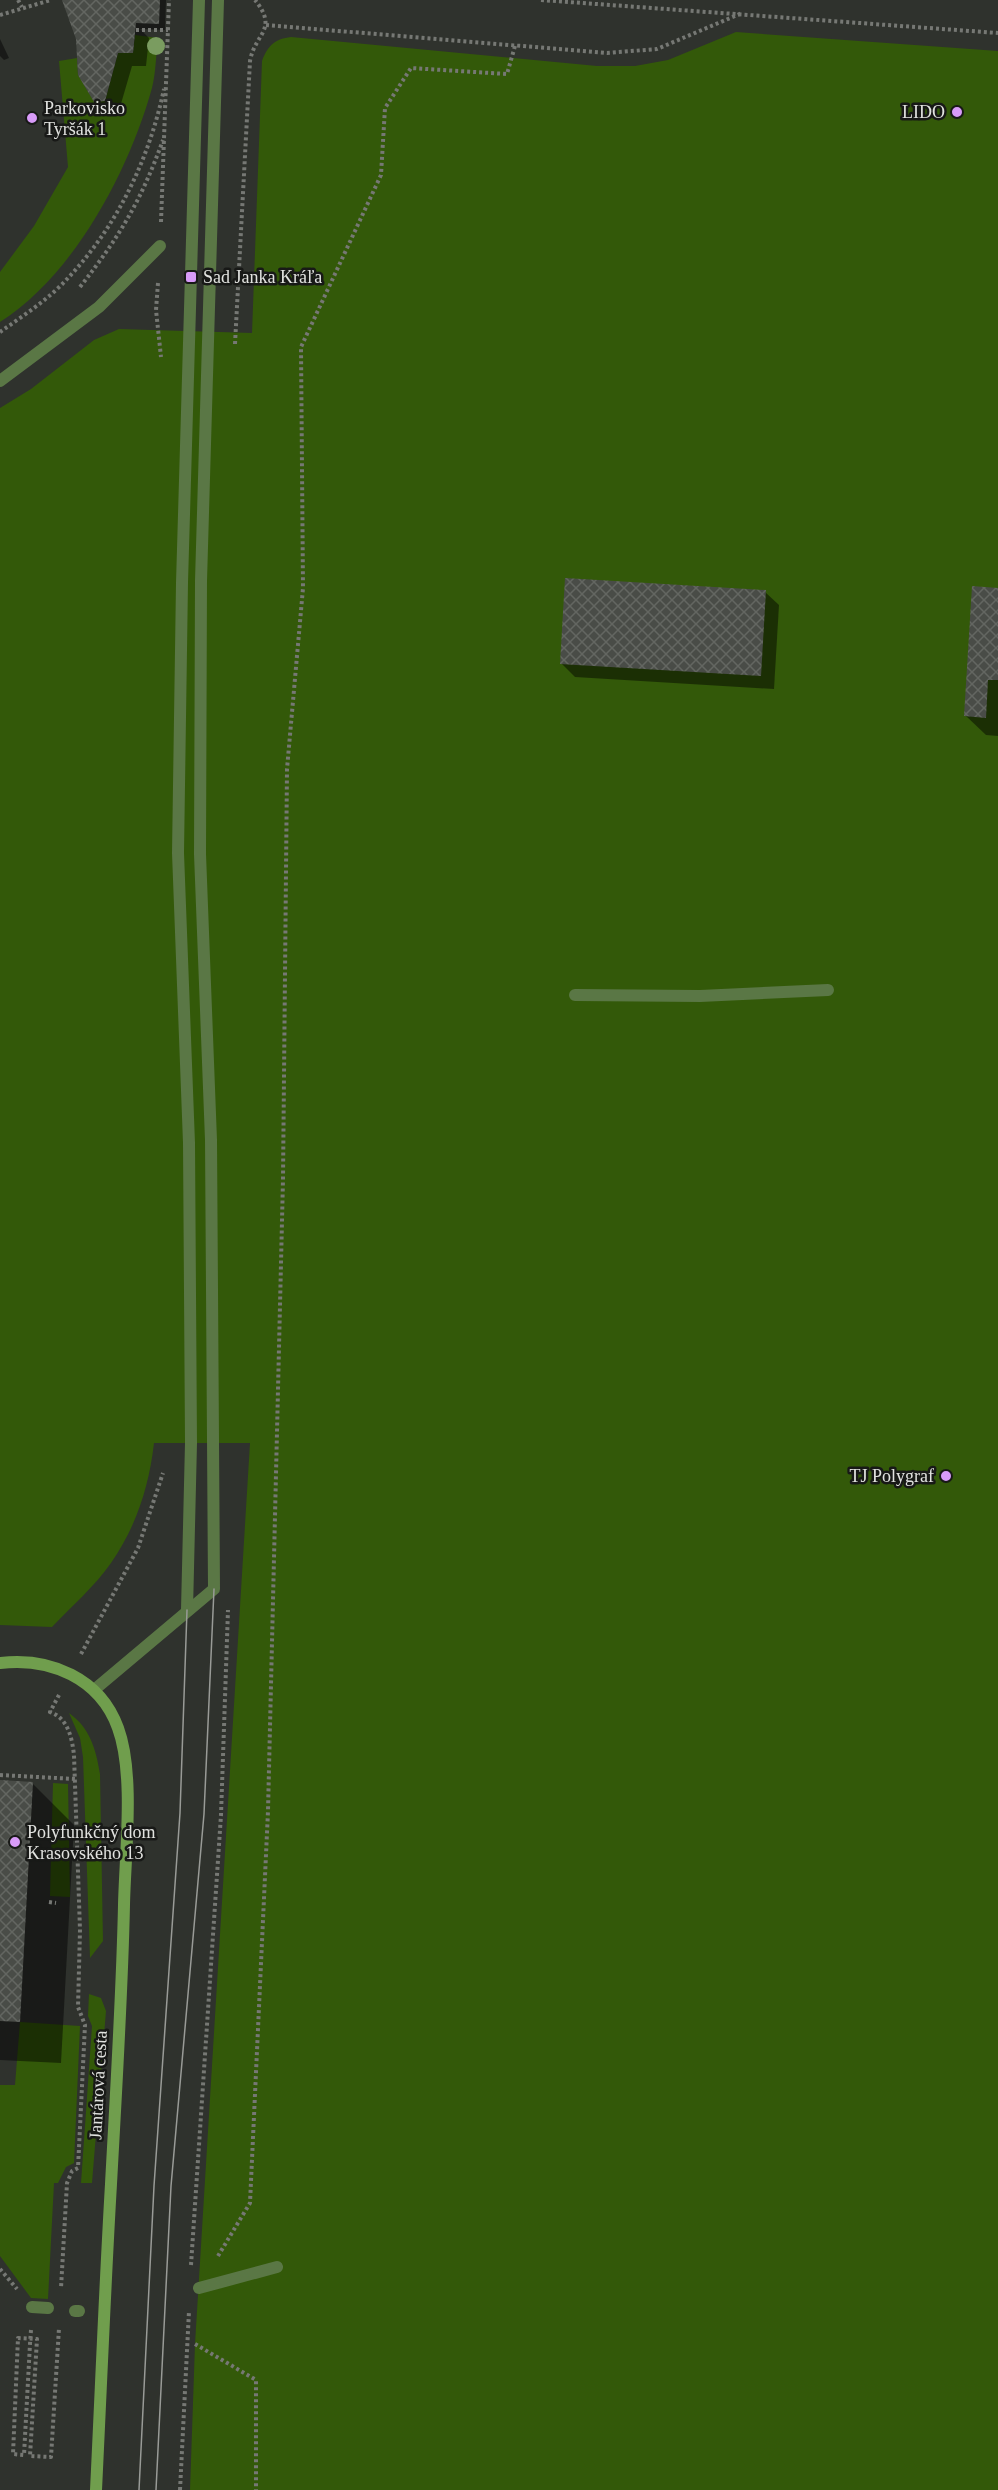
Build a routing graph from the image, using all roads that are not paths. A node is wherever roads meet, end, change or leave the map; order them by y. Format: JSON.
{"nodes":[{"id":1,"x":199,"y":0,"type":"edge"},
{"id":2,"x":218,"y":0,"type":"edge"},
{"id":3,"x":160,"y":246,"type":"dead end"},
{"id":4,"x":0,"y":381,"type":"edge"},
{"id":5,"x":828,"y":990,"type":"dead end"},
{"id":6,"x":575,"y":994,"type":"dead end"},
{"id":7,"x":187,"y":1610,"type":"junction"},
{"id":8,"x":0,"y":1663,"type":"edge"},
{"id":9,"x":94,"y":1690,"type":"junction"},
{"id":10,"x":277,"y":2267,"type":"dead end"},
{"id":11,"x":199,"y":2288,"type":"road end"},
{"id":12,"x":32,"y":2307,"type":"dead end"},
{"id":13,"x":48,"y":2308,"type":"dead end"},
{"id":14,"x":96,"y":2490,"type":"edge"}],
"edges":[{"from":1,"to":7,"type":"lane"},
{"from":2,"to":7,"type":"lane"},
{"from":3,"to":4,"type":"lane"},
{"from":5,"to":6,"type":"lane"},
{"from":7,"to":9,"type":"lane"},
{"from":8,"to":9,"type":"street"},
{"from":9,"to":14,"type":"street","name":"Jantárová cesta"},
{"from":10,"to":11,"type":"lane"},
{"from":12,"to":13,"type":"lane"}]}
